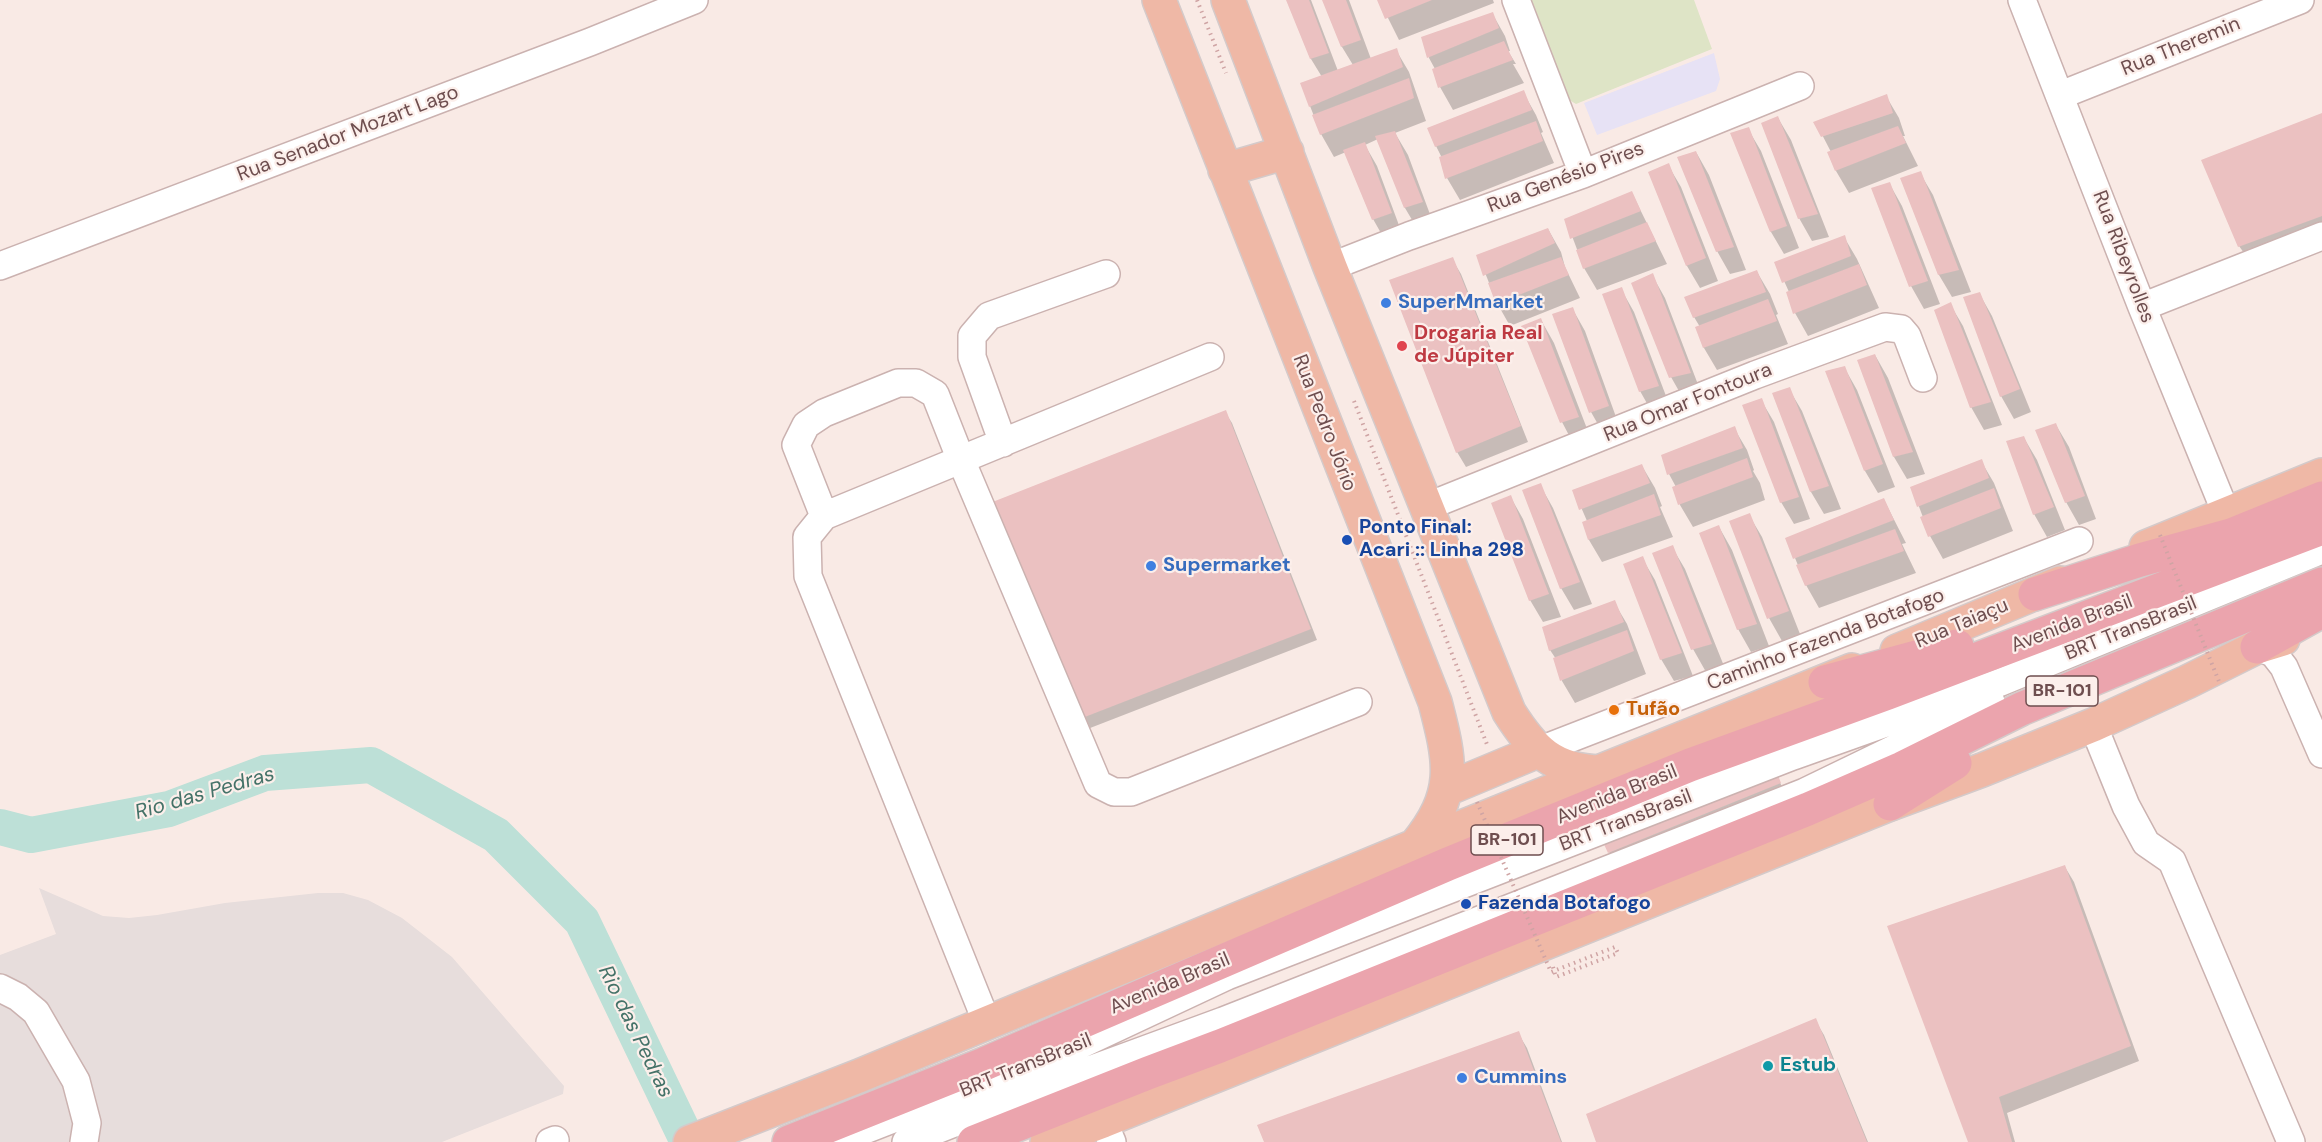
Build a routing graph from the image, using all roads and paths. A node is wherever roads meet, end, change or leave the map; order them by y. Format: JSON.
{"nodes":[{"id":1,"x":694,"y":0,"type":"edge"},
{"id":2,"x":1159,"y":0,"type":"edge"},
{"id":3,"x":1228,"y":0,"type":"edge"},
{"id":4,"x":1516,"y":0,"type":"edge"},
{"id":5,"x":2022,"y":0,"type":"edge"},
{"id":6,"x":2300,"y":0,"type":"edge"},
{"id":7,"x":1800,"y":86,"type":"dead end"},
{"id":8,"x":2061,"y":95,"type":"junction"},
{"id":9,"x":1287,"y":152,"type":"junction"},
{"id":10,"x":1225,"y":170,"type":"junction"},
{"id":11,"x":1583,"y":174,"type":"junction"},
{"id":12,"x":2322,"y":236,"type":"edge"},
{"id":13,"x":0,"y":266,"type":"edge"},
{"id":14,"x":1330,"y":267,"type":"junction"},
{"id":15,"x":1106,"y":274,"type":"dead end"},
{"id":16,"x":2142,"y":307,"type":"junction"},
{"id":17,"x":1210,"y":357,"type":"dead end"},
{"id":18,"x":1923,"y":378,"type":"dead end"},
{"id":19,"x":1003,"y":443,"type":"junction"},
{"id":20,"x":961,"y":460,"type":"junction"},
{"id":21,"x":2322,"y":475,"type":"edge"},
{"id":22,"x":2322,"y":498,"type":"edge"},
{"id":23,"x":1426,"y":507,"type":"junction"},
{"id":24,"x":2226,"y":513,"type":"junction"},
{"id":25,"x":824,"y":516,"type":"junction"},
{"id":26,"x":2322,"y":528,"type":"edge"},
{"id":27,"x":2160,"y":535,"type":"dead end"},
{"id":28,"x":2079,"y":541,"type":"dead end"},
{"id":29,"x":2322,"y":550,"type":"edge"},
{"id":30,"x":2234,"y":562,"type":"junction"},
{"id":31,"x":2322,"y":565,"type":"edge"},
{"id":32,"x":2322,"y":584,"type":"edge"},
{"id":33,"x":2035,"y":594,"type":"junction"},
{"id":34,"x":2322,"y":611,"type":"edge"},
{"id":35,"x":2221,"y":626,"type":"junction"},
{"id":36,"x":2322,"y":628,"type":"edge"},
{"id":37,"x":2257,"y":647,"type":"junction"},
{"id":38,"x":1825,"y":682,"type":"junction"},
{"id":39,"x":2220,"y":684,"type":"dead end"},
{"id":40,"x":1358,"y":702,"type":"dead end"},
{"id":41,"x":2093,"y":725,"type":"junction"},
{"id":42,"x":1538,"y":752,"type":"junction"},
{"id":43,"x":2322,"y":754,"type":"edge"},
{"id":44,"x":1600,"y":772,"type":"junction"},
{"id":45,"x":1447,"y":789,"type":"junction"},
{"id":46,"x":1477,"y":802,"type":"dead end"},
{"id":47,"x":1890,"y":804,"type":"junction"},
{"id":48,"x":1415,"y":846,"type":"junction"},
{"id":49,"x":1618,"y":953,"type":"dead end"},
{"id":50,"x":0,"y":988,"type":"edge"},
{"id":51,"x":987,"y":1023,"type":"junction"},
{"id":52,"x":1108,"y":1132,"type":"edge"},
{"id":53,"x":84,"y":1142,"type":"edge"},
{"id":54,"x":690,"y":1142,"type":"edge"},
{"id":55,"x":789,"y":1142,"type":"edge"},
{"id":56,"x":834,"y":1142,"type":"edge"},
{"id":57,"x":906,"y":1142,"type":"edge"},
{"id":58,"x":974,"y":1142,"type":"edge"},
{"id":59,"x":1047,"y":1142,"type":"edge"},
{"id":60,"x":2291,"y":1142,"type":"edge"}],
"edges":[{"from":1,"to":13,"type":"street","name":"Rua Senador Mozart Lago"},
{"from":2,"to":10,"type":"main road","name":"Rua Pedro Jório"},
{"from":3,"to":9,"type":"main road"},
{"from":4,"to":11,"type":"street"},
{"from":5,"to":8,"type":"street","name":"Rua Ribeyrolles"},
{"from":6,"to":8,"type":"street","name":"Rua Theremin"},
{"from":7,"to":11,"type":"street","name":"Rua Genésio Pires"},
{"from":8,"to":16,"type":"street","name":"Rua Ribeyrolles"},
{"from":9,"to":10,"type":"main road"},
{"from":9,"to":14,"type":"main road"},
{"from":10,"to":45,"type":"main road","name":"Rua Pedro Jório"},
{"from":11,"to":14,"type":"street","name":"Rua Genésio Pires"},
{"from":12,"to":16,"type":"street"},
{"from":14,"to":23,"type":"main road"},
{"from":15,"to":19,"type":"street"},
{"from":16,"to":24,"type":"street","name":"Rua Ribeyrolles"},
{"from":17,"to":19,"type":"street"},
{"from":18,"to":23,"type":"street","name":"Rua Omar Fontoura"},
{"from":19,"to":20,"type":"street"},
{"from":20,"to":25,"type":"street"},
{"from":20,"to":25,"type":"street"},
{"from":20,"to":40,"type":"street"},
{"from":21,"to":24,"type":"main road","name":"Rua Taiaçu"},
{"from":22,"to":33,"type":"highway","name":"Avenida Brasil"},
{"from":23,"to":42,"type":"main road"},
{"from":24,"to":33,"type":"main road","name":"Rua Taiaçu"},
{"from":25,"to":51,"type":"street"},
{"from":26,"to":30,"type":"highway","name":"Avenida Brasil","number":"BR-101"},
{"from":27,"to":39,"type":"path","bridge":true},
{"from":28,"to":42,"type":"street","name":"Caminho Fazenda Botafogo"},
{"from":29,"to":56,"type":"street","name":"BRT TransBrasil"},
{"from":30,"to":38,"type":"highway"},
{"from":30,"to":55,"type":"highway","name":"Avenida Brasil","number":"BR-101"},
{"from":31,"to":57,"type":"street","name":"BRT TransBrasil"},
{"from":32,"to":35,"type":"highway","number":"BR-101"},
{"from":33,"to":38,"type":"main road","name":"Rua Taiaçu"},
{"from":34,"to":37,"type":"highway"},
{"from":35,"to":47,"type":"highway"},
{"from":35,"to":58,"type":"highway","number":"BR-101"},
{"from":36,"to":37,"type":"main road"},
{"from":37,"to":41,"type":"main road"},
{"from":37,"to":43,"type":"street"},
{"from":38,"to":44,"type":"main road","name":"Rua Taiaçu"},
{"from":41,"to":47,"type":"main road"},
{"from":41,"to":60,"type":"street"},
{"from":42,"to":44,"type":"main road"},
{"from":42,"to":45,"type":"main road"},
{"from":44,"to":48,"type":"main road","name":"Avenida Brasil"},
{"from":45,"to":48,"type":"main road","name":"Rua Pedro Jório"},
{"from":46,"to":49,"type":"path","bridge":true},
{"from":47,"to":52,"type":"main road"},
{"from":48,"to":51,"type":"main road","name":"Avenida Brasil"},
{"from":50,"to":53,"type":"street"},
{"from":51,"to":54,"type":"main road","name":"Avenida Brasil"},
{"from":52,"to":59,"type":"main road"}]}
